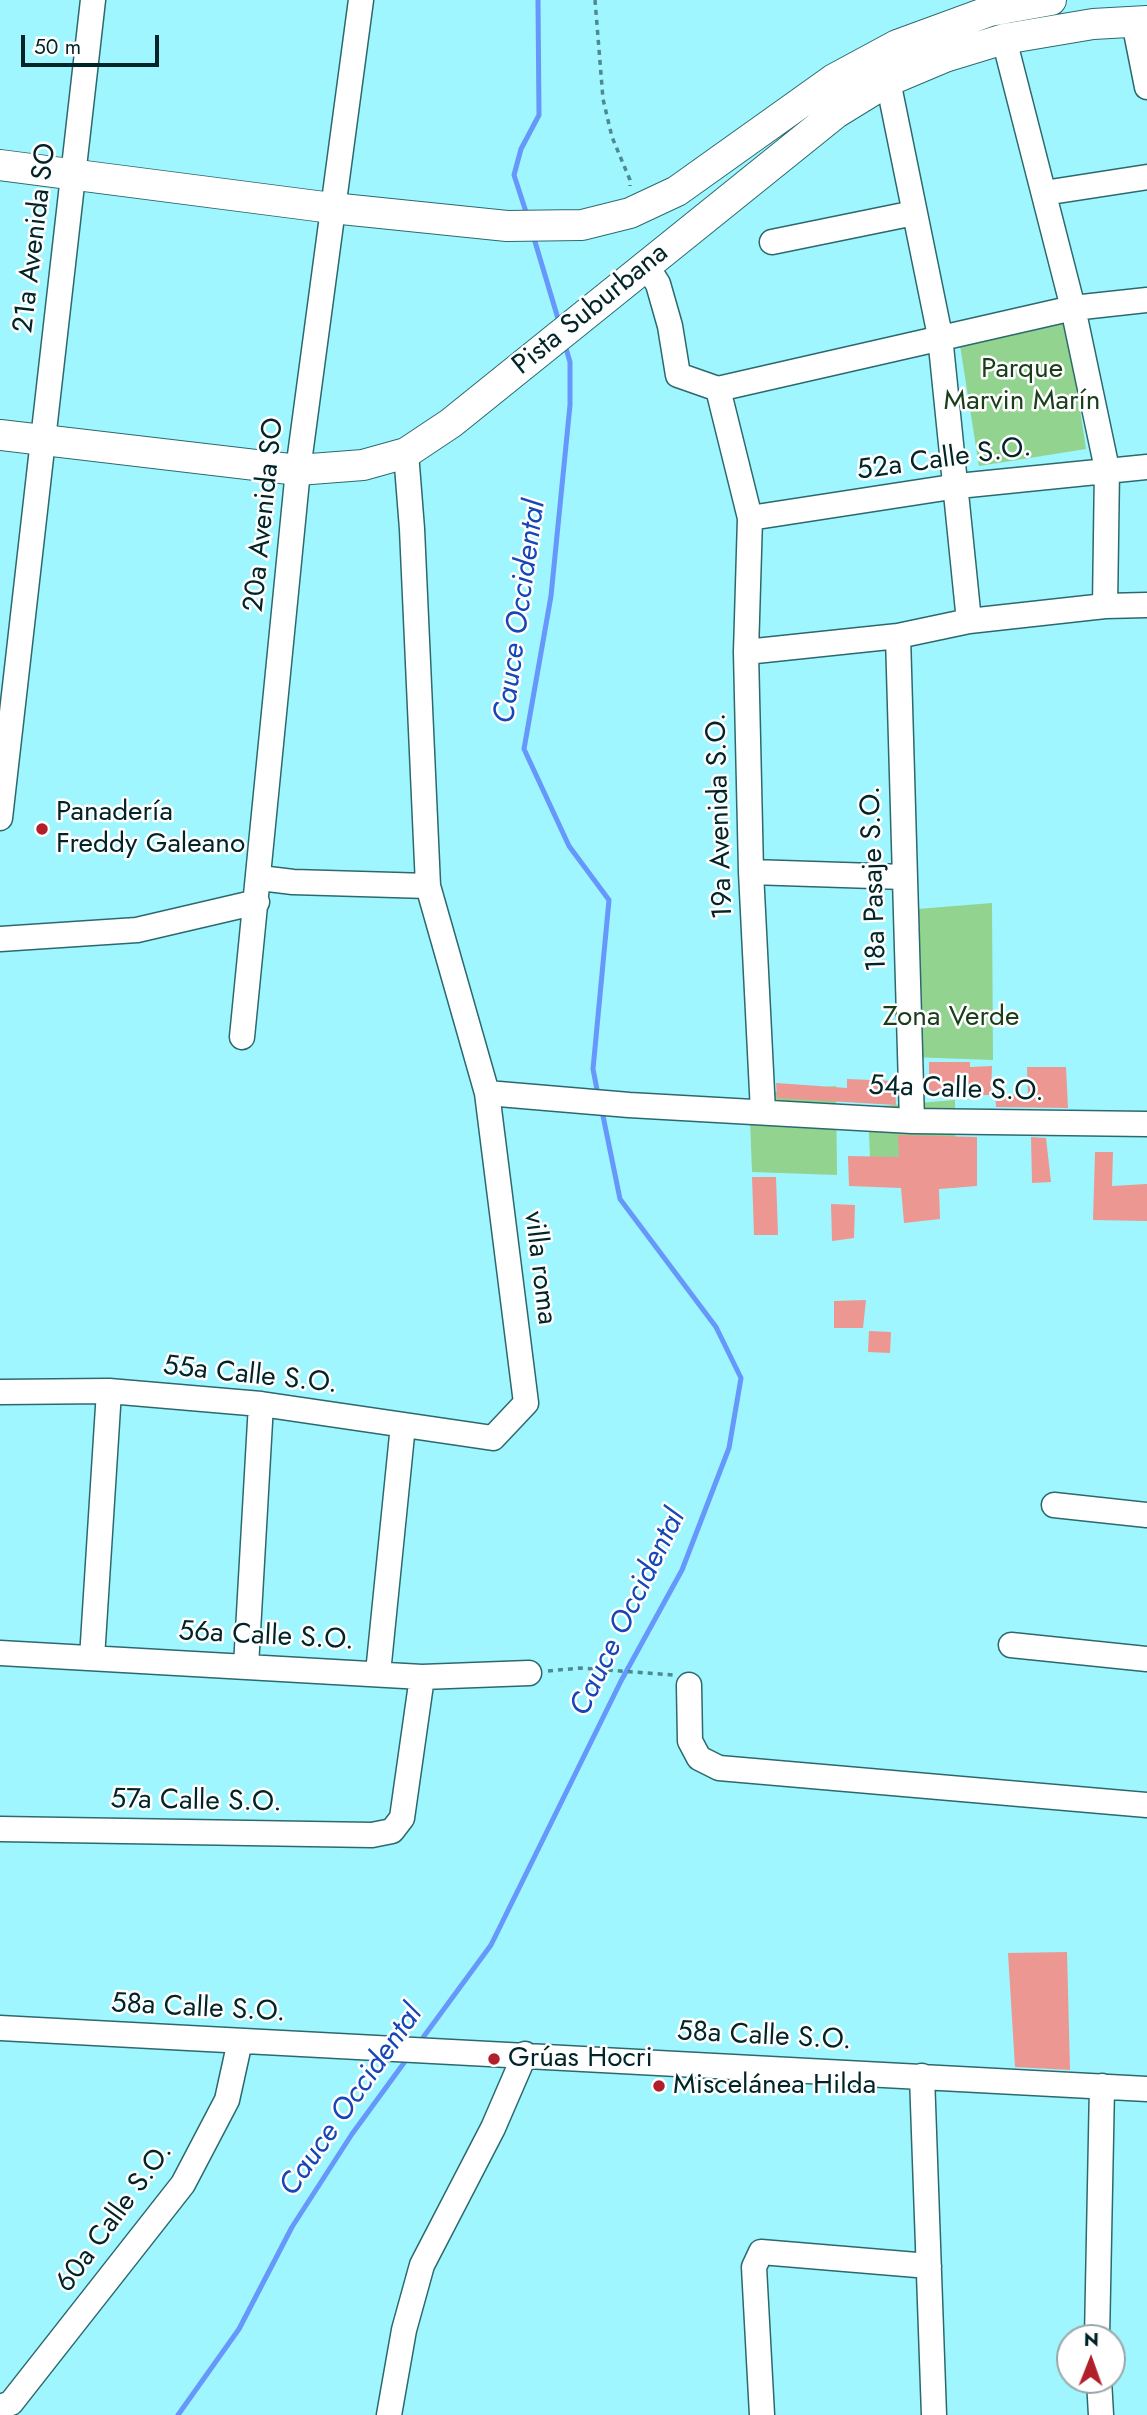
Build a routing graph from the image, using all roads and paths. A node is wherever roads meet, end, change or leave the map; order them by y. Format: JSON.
{"nodes":[{"id":1,"x":93,"y":0,"type":"edge"},
{"id":2,"x":360,"y":0,"type":"edge"},
{"id":3,"x":595,"y":0,"type":"edge"},
{"id":4,"x":1051,"y":0,"type":"edge"},
{"id":5,"x":1140,"y":22,"type":"edge"},
{"id":6,"x":1004,"y":39,"type":"junction"},
{"id":7,"x":888,"y":80,"type":"junction"},
{"id":8,"x":1147,"y":87,"type":"edge"},
{"id":9,"x":0,"y":165,"type":"edge"},
{"id":10,"x":75,"y":174,"type":"junction"},
{"id":11,"x":1147,"y":177,"type":"edge"},
{"id":12,"x":1044,"y":193,"type":"junction"},
{"id":13,"x":332,"y":208,"type":"junction"},
{"id":14,"x":630,"y":213,"type":"junction"},
{"id":15,"x":914,"y":213,"type":"junction"},
{"id":16,"x":772,"y":242,"type":"dead end"},
{"id":17,"x":646,"y":265,"type":"junction"},
{"id":18,"x":1147,"y":300,"type":"edge"},
{"id":19,"x":1073,"y":308,"type":"junction"},
{"id":20,"x":940,"y":336,"type":"junction"},
{"id":21,"x":718,"y":389,"type":"junction"},
{"id":22,"x":0,"y":435,"type":"edge"},
{"id":23,"x":41,"y":440,"type":"junction"},
{"id":24,"x":406,"y":453,"type":"junction"},
{"id":25,"x":1147,"y":467,"type":"edge"},
{"id":26,"x":1107,"y":469,"type":"junction"},
{"id":27,"x":298,"y":470,"type":"junction"},
{"id":28,"x":958,"y":486,"type":"junction"},
{"id":29,"x":750,"y":518,"type":"junction"},
{"id":30,"x":1147,"y":605,"type":"edge"},
{"id":31,"x":1105,"y":606,"type":"junction"},
{"id":32,"x":969,"y":621,"type":"junction"},
{"id":33,"x":898,"y":636,"type":"junction"},
{"id":34,"x":746,"y":652,"type":"junction"},
{"id":35,"x":7,"y":697,"type":"edge"},
{"id":36,"x":0,"y":818,"type":"edge"},
{"id":37,"x":751,"y":872,"type":"junction"},
{"id":38,"x":904,"y":877,"type":"junction"},
{"id":39,"x":428,"y":887,"type":"junction"},
{"id":40,"x":259,"y":890,"type":"junction"},
{"id":41,"x":0,"y":939,"type":"edge"},
{"id":42,"x":242,"y":1037,"type":"dead end"},
{"id":43,"x":486,"y":1093,"type":"junction"},
{"id":44,"x":763,"y":1112,"type":"junction"},
{"id":45,"x":912,"y":1121,"type":"junction"},
{"id":46,"x":1147,"y":1124,"type":"edge"},
{"id":47,"x":109,"y":1391,"type":"junction"},
{"id":48,"x":0,"y":1392,"type":"edge"},
{"id":49,"x":261,"y":1404,"type":"junction"},
{"id":50,"x":403,"y":1425,"type":"junction"},
{"id":51,"x":493,"y":1437,"type":"joint"},
{"id":52,"x":1054,"y":1505,"type":"dead end"},
{"id":53,"x":1147,"y":1515,"type":"edge"},
{"id":54,"x":1011,"y":1644,"type":"dead end"},
{"id":55,"x":0,"y":1653,"type":"edge"},
{"id":56,"x":92,"y":1658,"type":"junction"},
{"id":57,"x":1147,"y":1659,"type":"edge"},
{"id":58,"x":246,"y":1666,"type":"junction"},
{"id":59,"x":378,"y":1673,"type":"junction"},
{"id":60,"x":529,"y":1673,"type":"joint"},
{"id":61,"x":422,"y":1677,"type":"junction"},
{"id":62,"x":682,"y":1680,"type":"joint"},
{"id":63,"x":1147,"y":1805,"type":"edge"},
{"id":64,"x":0,"y":1829,"type":"edge"},
{"id":65,"x":0,"y":2028,"type":"edge"},
{"id":66,"x":240,"y":2041,"type":"junction"},
{"id":67,"x":525,"y":2054,"type":"junction"},
{"id":68,"x":922,"y":2076,"type":"junction"},
{"id":69,"x":1102,"y":2086,"type":"junction"},
{"id":70,"x":1147,"y":2089,"type":"edge"},
{"id":71,"x":929,"y":2266,"type":"junction"},
{"id":72,"x":1097,"y":2324,"type":"edge"},
{"id":73,"x":1100,"y":2394,"type":"edge"},
{"id":74,"x":0,"y":2407,"type":"edge"},
{"id":75,"x":389,"y":2415,"type":"edge"},
{"id":76,"x":762,"y":2415,"type":"edge"},
{"id":77,"x":934,"y":2415,"type":"edge"},
{"id":78,"x":1101,"y":2415,"type":"edge"}],
"edges":[{"from":1,"to":10,"type":"street","name":"21a Avenida SO"},
{"from":2,"to":13,"type":"street","name":"20a Avenida SO"},
{"from":3,"to":14,"type":"path"},
{"from":4,"to":14,"type":"main road","name":"Pista Suburbana"},
{"from":5,"to":6,"type":"main road","name":"Pista Suburbana"},
{"from":5,"to":8,"type":"street"},
{"from":6,"to":7,"type":"main road","name":"Pista Suburbana"},
{"from":6,"to":12,"type":"street"},
{"from":7,"to":15,"type":"street"},
{"from":7,"to":17,"type":"main road","name":"Pista Suburbana"},
{"from":9,"to":10,"type":"main road","name":"Pista Suburbana"},
{"from":10,"to":13,"type":"main road","name":"Pista Suburbana"},
{"from":10,"to":23,"type":"street","name":"21a Avenida SO"},
{"from":11,"to":12,"type":"street"},
{"from":12,"to":19,"type":"street"},
{"from":13,"to":14,"type":"main road","name":"Pista Suburbana"},
{"from":13,"to":27,"type":"street","name":"20a Avenida SO"},
{"from":15,"to":16,"type":"street"},
{"from":15,"to":20,"type":"street"},
{"from":17,"to":21,"type":"street"},
{"from":17,"to":24,"type":"main road","name":"Pista Suburbana"},
{"from":18,"to":19,"type":"street"},
{"from":19,"to":20,"type":"street"},
{"from":19,"to":26,"type":"street"},
{"from":20,"to":21,"type":"street"},
{"from":20,"to":28,"type":"street"},
{"from":21,"to":29,"type":"street","name":"19a Avenida S.O."},
{"from":22,"to":23,"type":"main road","name":"Pista Suburbana"},
{"from":23,"to":27,"type":"main road","name":"Pista Suburbana"},
{"from":23,"to":35,"type":"street","name":"21a Avenida SO"},
{"from":24,"to":27,"type":"main road","name":"Pista Suburbana"},
{"from":24,"to":39,"type":"street","name":"villa roma"},
{"from":25,"to":26,"type":"street","name":"52a Calle S.O."},
{"from":26,"to":28,"type":"street","name":"52a Calle S.O."},
{"from":26,"to":31,"type":"street"},
{"from":27,"to":40,"type":"street","name":"20a Avenida SO"},
{"from":28,"to":29,"type":"street","name":"52a Calle S.O."},
{"from":28,"to":32,"type":"street"},
{"from":29,"to":34,"type":"street","name":"19a Avenida S.O."},
{"from":30,"to":31,"type":"street"},
{"from":31,"to":32,"type":"street"},
{"from":32,"to":33,"type":"street"},
{"from":33,"to":34,"type":"street"},
{"from":33,"to":38,"type":"street","name":"18a Pasaje S.O."},
{"from":34,"to":37,"type":"street","name":"19a Avenida S.O."},
{"from":35,"to":36,"type":"street","name":"21a Avenida SO"},
{"from":37,"to":38,"type":"street"},
{"from":37,"to":44,"type":"street","name":"19a Avenida S.O."},
{"from":38,"to":45,"type":"street","name":"18a Pasaje S.O."},
{"from":39,"to":40,"type":"street"},
{"from":39,"to":43,"type":"street","name":"villa roma"},
{"from":40,"to":41,"type":"street"},
{"from":40,"to":42,"type":"street","name":"20a Avenida SO"},
{"from":43,"to":44,"type":"street"},
{"from":43,"to":51,"type":"street","name":"villa roma"},
{"from":44,"to":45,"type":"street","name":"54a Calle S.O."},
{"from":45,"to":46,"type":"street","name":"54a Calle S.O."},
{"from":47,"to":48,"type":"street","name":"55a Calle S.O."},
{"from":47,"to":49,"type":"street","name":"55a Calle S.O."},
{"from":47,"to":56,"type":"street"},
{"from":49,"to":50,"type":"street","name":"55a Calle S.O."},
{"from":49,"to":58,"type":"street"},
{"from":50,"to":51,"type":"street","name":"55a Calle S.O."},
{"from":50,"to":59,"type":"street"},
{"from":52,"to":53,"type":"street"},
{"from":54,"to":57,"type":"street"},
{"from":55,"to":56,"type":"street","name":"56a Calle S.O."},
{"from":56,"to":58,"type":"street","name":"56a Calle S.O."},
{"from":58,"to":59,"type":"street","name":"56a Calle S.O."},
{"from":59,"to":61,"type":"street","name":"56a Calle S.O."},
{"from":60,"to":61,"type":"street","name":"56a Calle S.O."},
{"from":60,"to":62,"type":"path"},
{"from":61,"to":64,"type":"street","name":"57a Calle S.O."},
{"from":62,"to":63,"type":"street"},
{"from":65,"to":66,"type":"street","name":"58a Calle S.O."},
{"from":66,"to":67,"type":"street","name":"58a Calle S.O."},
{"from":66,"to":74,"type":"street","name":"60a Calle S.O."},
{"from":67,"to":68,"type":"street","name":"58a Calle S.O."},
{"from":67,"to":75,"type":"street"},
{"from":68,"to":69,"type":"street","name":"58a Calle S.O."},
{"from":68,"to":71,"type":"street"},
{"from":69,"to":70,"type":"street","name":"58a Calle S.O."},
{"from":69,"to":72,"type":"street"},
{"from":71,"to":76,"type":"street"},
{"from":71,"to":77,"type":"street"},
{"from":73,"to":78,"type":"street"}]}
